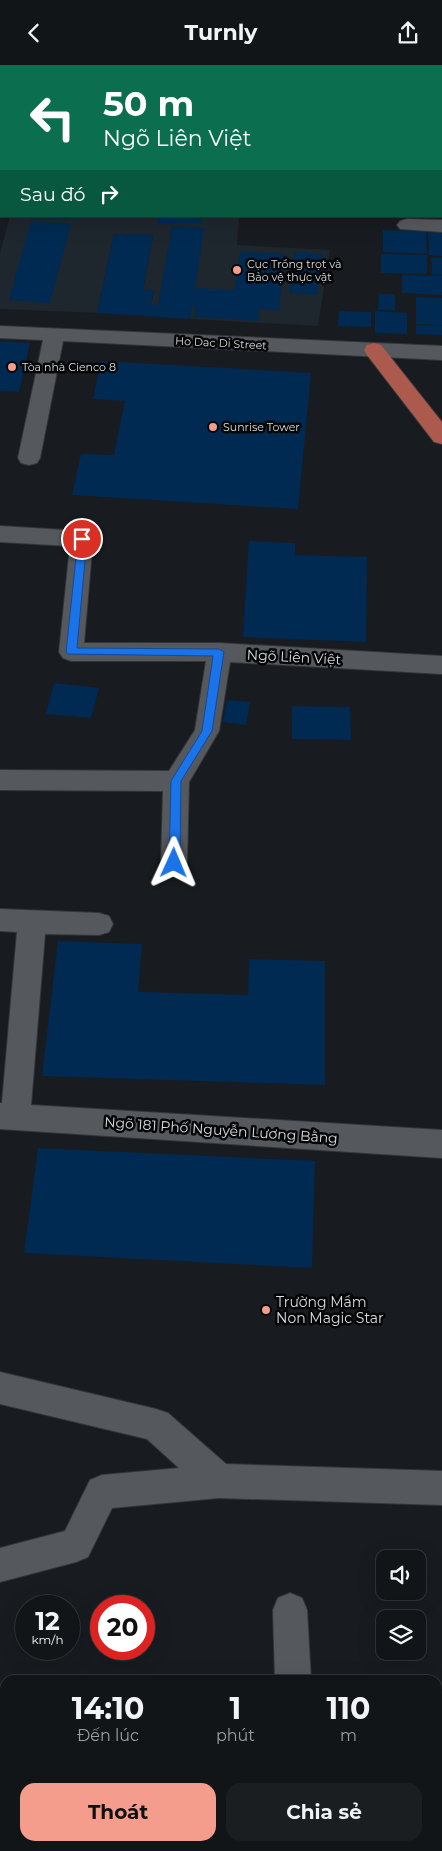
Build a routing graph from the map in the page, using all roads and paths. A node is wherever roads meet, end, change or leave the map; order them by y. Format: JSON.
{"nodes":[{"id":1,"x":407,"y":225,"type":"dead end"},
{"id":2,"x":442,"y":226,"type":"edge"},
{"id":3,"x":0,"y":331,"type":"edge"},
{"id":4,"x":54,"y":335,"type":"junction"},
{"id":5,"x":374,"y":350,"type":"junction"},
{"id":6,"x":442,"y":353,"type":"edge"},
{"id":7,"x":442,"y":437,"type":"edge"},
{"id":8,"x":29,"y":458,"type":"dead end"},
{"id":9,"x":0,"y":534,"type":"edge"},
{"id":10,"x":219,"y":652,"type":"junction"},
{"id":11,"x":442,"y":665,"type":"edge"},
{"id":12,"x":0,"y":780,"type":"edge"},
{"id":13,"x":176,"y":781,"type":"junction"},
{"id":14,"x":174,"y":863,"type":"dead end"},
{"id":15,"x":0,"y":920,"type":"edge"},
{"id":16,"x":32,"y":921,"type":"junction"},
{"id":17,"x":99,"y":925,"type":"dead end"},
{"id":18,"x":7,"y":1117,"type":"edge"},
{"id":19,"x":442,"y":1144,"type":"edge"},
{"id":20,"x":0,"y":1388,"type":"edge"},
{"id":21,"x":219,"y":1481,"type":"junction"},
{"id":22,"x":442,"y":1488,"type":"edge"},
{"id":23,"x":0,"y":1565,"type":"edge"},
{"id":24,"x":290,"y":1610,"type":"dead end"},
{"id":25,"x":293,"y":1675,"type":"edge"}],
"edges":[{"from":1,"to":2,"type":"street"},
{"from":3,"to":4,"type":"street","name":"Ho Dac Di Street"},
{"from":4,"to":5,"type":"street","name":"Ho Dac Di Street"},
{"from":4,"to":8,"type":"street"},
{"from":5,"to":6,"type":"street","name":"Ho Dac Di Street"},
{"from":5,"to":7,"type":"main road"},
{"from":9,"to":10,"type":"street","name":"Ngõ Liên Việt"},
{"from":10,"to":11,"type":"street","name":"Ngõ Liên Việt"},
{"from":10,"to":13,"type":"street"},
{"from":12,"to":13,"type":"street"},
{"from":13,"to":14,"type":"street"},
{"from":15,"to":16,"type":"street"},
{"from":16,"to":17,"type":"street"},
{"from":16,"to":18,"type":"street"},
{"from":18,"to":19,"type":"street","name":"Ngõ 181 Phố Nguyễn Lương Bằng"},
{"from":20,"to":21,"type":"street"},
{"from":21,"to":22,"type":"street"},
{"from":21,"to":23,"type":"street"},
{"from":24,"to":25,"type":"street"}]}
